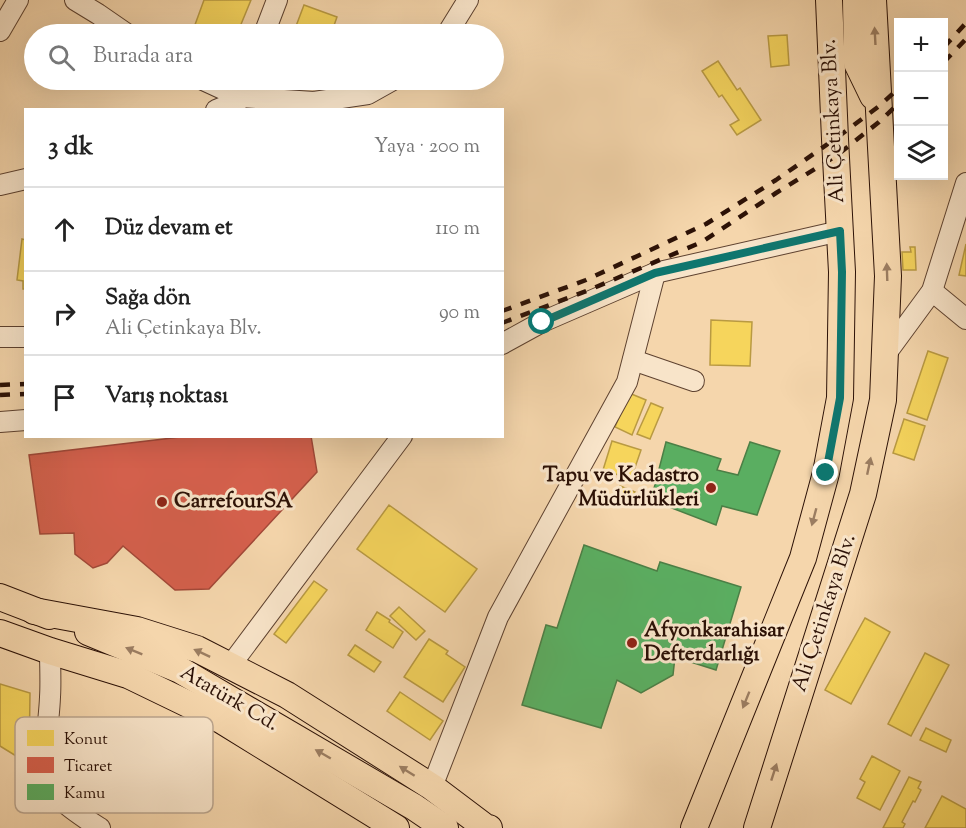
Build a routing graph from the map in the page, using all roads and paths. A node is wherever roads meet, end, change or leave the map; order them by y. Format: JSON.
{"nodes":[{"id":1,"x":18,"y":0,"type":"edge"},
{"id":2,"x":75,"y":0,"type":"edge"},
{"id":3,"x":277,"y":0,"type":"edge"},
{"id":4,"x":468,"y":0,"type":"edge"},
{"id":5,"x":829,"y":0,"type":"edge"},
{"id":6,"x":856,"y":0,"type":"edge"},
{"id":7,"x":873,"y":0,"type":"edge"},
{"id":8,"x":101,"y":7,"type":"edge"},
{"id":9,"x":117,"y":24,"type":"edge"},
{"id":10,"x":268,"y":24,"type":"edge"},
{"id":11,"x":453,"y":24,"type":"edge"},
{"id":12,"x":0,"y":31,"type":"edge"},
{"id":13,"x":243,"y":90,"type":"edge"},
{"id":14,"x":254,"y":90,"type":"edge"},
{"id":15,"x":376,"y":90,"type":"edge"},
{"id":16,"x":878,"y":107,"type":"junction"},
{"id":17,"x":221,"y":108,"type":"edge"},
{"id":18,"x":24,"y":179,"type":"edge"},
{"id":19,"x":966,"y":183,"type":"edge"},
{"id":20,"x":0,"y":184,"type":"edge"},
{"id":21,"x":840,"y":231,"type":"junction"},
{"id":22,"x":655,"y":273,"type":"junction"},
{"id":23,"x":932,"y":291,"type":"junction"},
{"id":24,"x":966,"y":319,"type":"edge"},
{"id":25,"x":0,"y":337,"type":"edge"},
{"id":26,"x":24,"y":337,"type":"edge"},
{"id":27,"x":504,"y":343,"type":"edge"},
{"id":28,"x":885,"y":355,"type":"junction"},
{"id":29,"x":633,"y":360,"type":"junction"},
{"id":30,"x":694,"y":381,"type":"dead end"},
{"id":31,"x":24,"y":420,"type":"edge"},
{"id":32,"x":0,"y":422,"type":"edge"},
{"id":33,"x":401,"y":438,"type":"edge"},
{"id":34,"x":0,"y":597,"type":"edge"},
{"id":35,"x":34,"y":611,"type":"junction"},
{"id":36,"x":0,"y":633,"type":"edge"},
{"id":37,"x":50,"y":651,"type":"junction"},
{"id":38,"x":230,"y":666,"type":"junction"},
{"id":39,"x":49,"y":717,"type":"edge"},
{"id":40,"x":184,"y":717,"type":"edge"},
{"id":41,"x":213,"y":731,"type":"edge"},
{"id":42,"x":432,"y":787,"type":"junction"},
{"id":43,"x":78,"y":813,"type":"edge"},
{"id":44,"x":100,"y":828,"type":"edge"},
{"id":45,"x":363,"y":828,"type":"edge"},
{"id":46,"x":396,"y":828,"type":"edge"},
{"id":47,"x":445,"y":828,"type":"edge"},
{"id":48,"x":487,"y":828,"type":"edge"},
{"id":49,"x":694,"y":828,"type":"edge"},
{"id":50,"x":757,"y":828,"type":"edge"}],
"edges":[{"from":1,"to":12,"type":"street"},
{"from":2,"to":8,"type":"street"},
{"from":3,"to":10,"type":"street"},
{"from":4,"to":11,"type":"street"},
{"from":5,"to":21,"type":"main road","name":"Ali Çetinkaya Blv."},
{"from":6,"to":16,"type":"main road"},
{"from":16,"to":7,"type":"main road","name":"Ali Çetinkaya Blv.","one_way":true},
{"from":8,"to":9,"type":"street"},
{"from":13,"to":17,"type":"street"},
{"from":14,"to":15,"type":"street"},
{"from":28,"to":16,"type":"main road","name":"Ali Çetinkaya Blv.","one_way":true},
{"from":18,"to":20,"type":"street"},
{"from":19,"to":23,"type":"street"},
{"from":21,"to":22,"type":"street"},
{"from":21,"to":49,"type":"main road","name":"Ali Çetinkaya Blv.","one_way":true},
{"from":22,"to":27,"type":"street"},
{"from":22,"to":29,"type":"street"},
{"from":23,"to":24,"type":"street"},
{"from":23,"to":28,"type":"street"},
{"from":25,"to":26,"type":"street"},
{"from":50,"to":28,"type":"main road","name":"Ali Çetinkaya Blv.","one_way":true},
{"from":29,"to":30,"type":"street"},
{"from":29,"to":42,"type":"street"},
{"from":31,"to":32,"type":"street"},
{"from":33,"to":38,"type":"street"},
{"from":34,"to":35,"type":"main road","name":"Atatürk Cd."},
{"from":38,"to":35,"type":"main road","one_way":true},
{"from":47,"to":35,"type":"main road","name":"Atatürk Cd.","one_way":true},
{"from":36,"to":37,"type":"main road","name":"Atatürk Cd."},
{"from":37,"to":39,"type":"street"},
{"from":37,"to":40,"type":"main road"},
{"from":37,"to":46,"type":"main road","name":"Atatürk Cd."},
{"from":42,"to":38,"type":"main road","one_way":true},
{"from":41,"to":45,"type":"main road"},
{"from":42,"to":48,"type":"main road"},
{"from":43,"to":44,"type":"street"}]}
